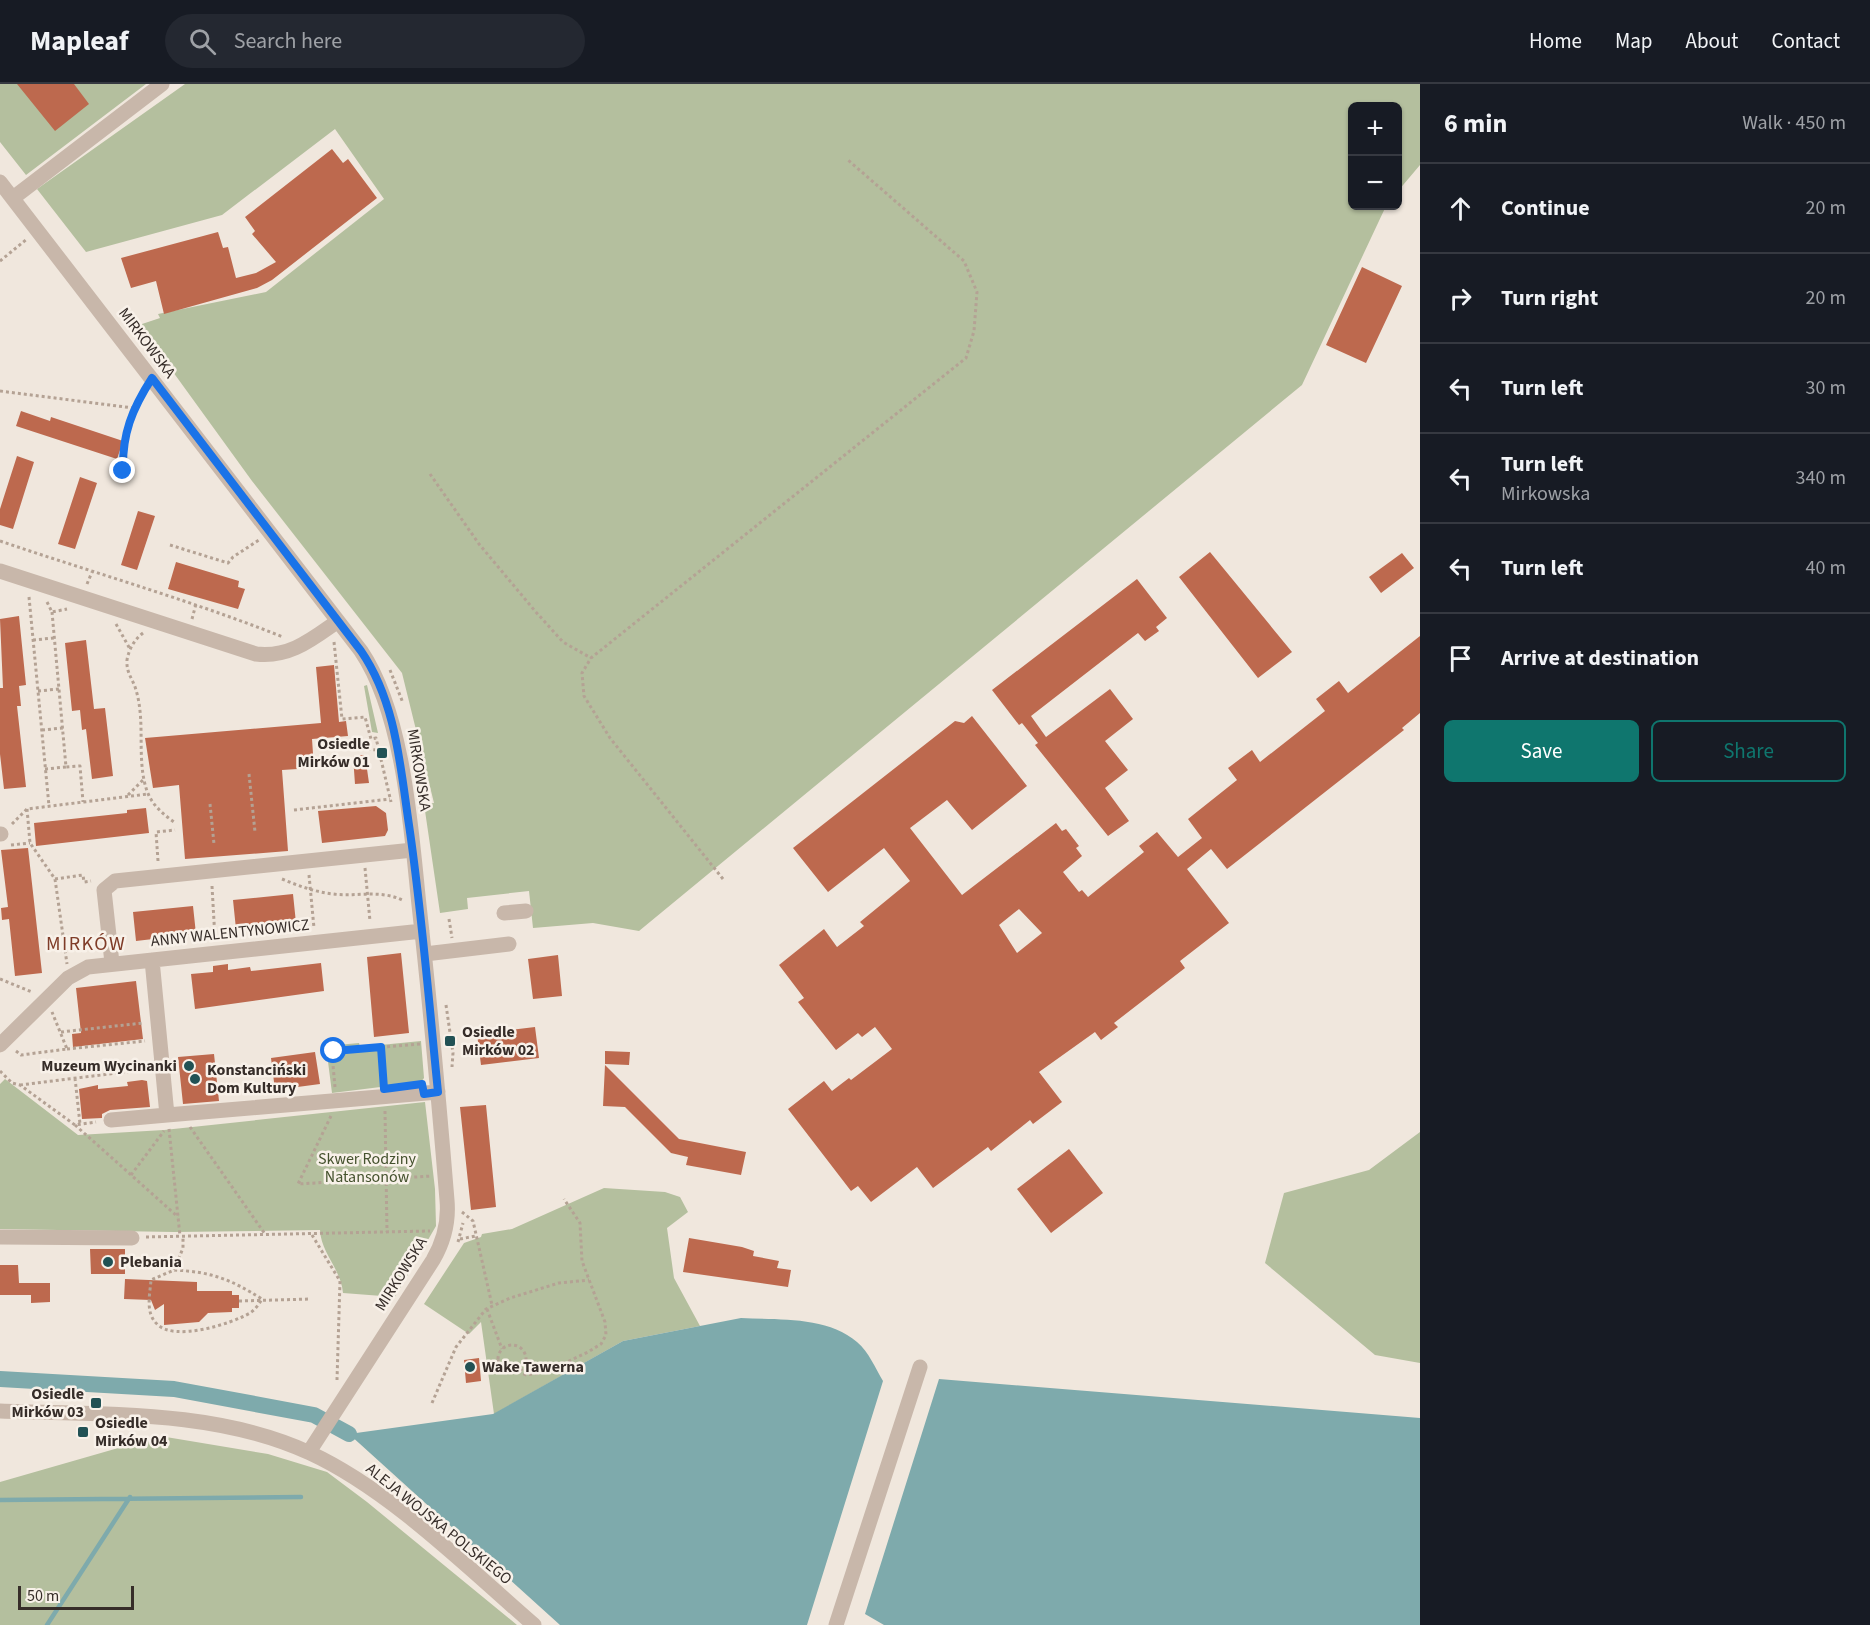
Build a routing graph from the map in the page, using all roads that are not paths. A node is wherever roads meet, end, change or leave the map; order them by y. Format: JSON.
{"nodes":[{"id":1,"x":162,"y":84,"type":"edge"},
{"id":2,"x":0,"y":182,"type":"edge"},
{"id":3,"x":13,"y":198,"type":"junction"},
{"id":4,"x":0,"y":571,"type":"edge"},
{"id":5,"x":338,"y":621,"type":"junction"},
{"id":6,"x":413,"y":850,"type":"junction"},
{"id":7,"x":526,"y":911,"type":"dead end"},
{"id":8,"x":504,"y":913,"type":"dead end"},
{"id":9,"x":422,"y":931,"type":"junction"},
{"id":10,"x":509,"y":944,"type":"dead end"},
{"id":11,"x":424,"y":954,"type":"junction"},
{"id":12,"x":152,"y":960,"type":"junction"},
{"id":13,"x":112,"y":963,"type":"junction"},
{"id":14,"x":6,"y":1046,"type":"edge"},
{"id":15,"x":438,"y":1092,"type":"junction"},
{"id":16,"x":174,"y":1115,"type":"junction"},
{"id":17,"x":111,"y":1120,"type":"road end"},
{"id":18,"x":0,"y":1237,"type":"edge"},
{"id":19,"x":132,"y":1238,"type":"road end"},
{"id":20,"x":920,"y":1367,"type":"dead end"},
{"id":21,"x":0,"y":1411,"type":"edge"},
{"id":22,"x":309,"y":1452,"type":"junction"},
{"id":23,"x":534,"y":1625,"type":"edge"},
{"id":24,"x":836,"y":1625,"type":"edge"}],
"edges":[{"from":1,"to":3,"type":"street"},
{"from":2,"to":3,"type":"street","name":"MIRKOWSKA"},
{"from":3,"to":5,"type":"street","name":"MIRKOWSKA"},
{"from":4,"to":5,"type":"street"},
{"from":5,"to":6,"type":"street","name":"MIRKOWSKA"},
{"from":6,"to":9,"type":"street","name":"MIRKOWSKA"},
{"from":6,"to":13,"type":"street"},
{"from":7,"to":8,"type":"street"},
{"from":9,"to":11,"type":"street","name":"MIRKOWSKA"},
{"from":9,"to":12,"type":"street","name":"ANNY WALENTYNOWICZ"},
{"from":10,"to":11,"type":"street"},
{"from":11,"to":15,"type":"street","name":"MIRKOWSKA"},
{"from":12,"to":13,"type":"street","name":"ANNY WALENTYNOWICZ"},
{"from":12,"to":16,"type":"street"},
{"from":13,"to":14,"type":"street","name":"ANNY WALENTYNOWICZ"},
{"from":15,"to":16,"type":"street"},
{"from":15,"to":22,"type":"street","name":"MIRKOWSKA"},
{"from":16,"to":17,"type":"street"},
{"from":18,"to":19,"type":"street"},
{"from":20,"to":24,"type":"street"},
{"from":21,"to":22,"type":"street","name":"ALEJA WOJSKA POLSKIEGO"},
{"from":22,"to":23,"type":"street","name":"ALEJA WOJSKA POLSKIEGO"}]}
